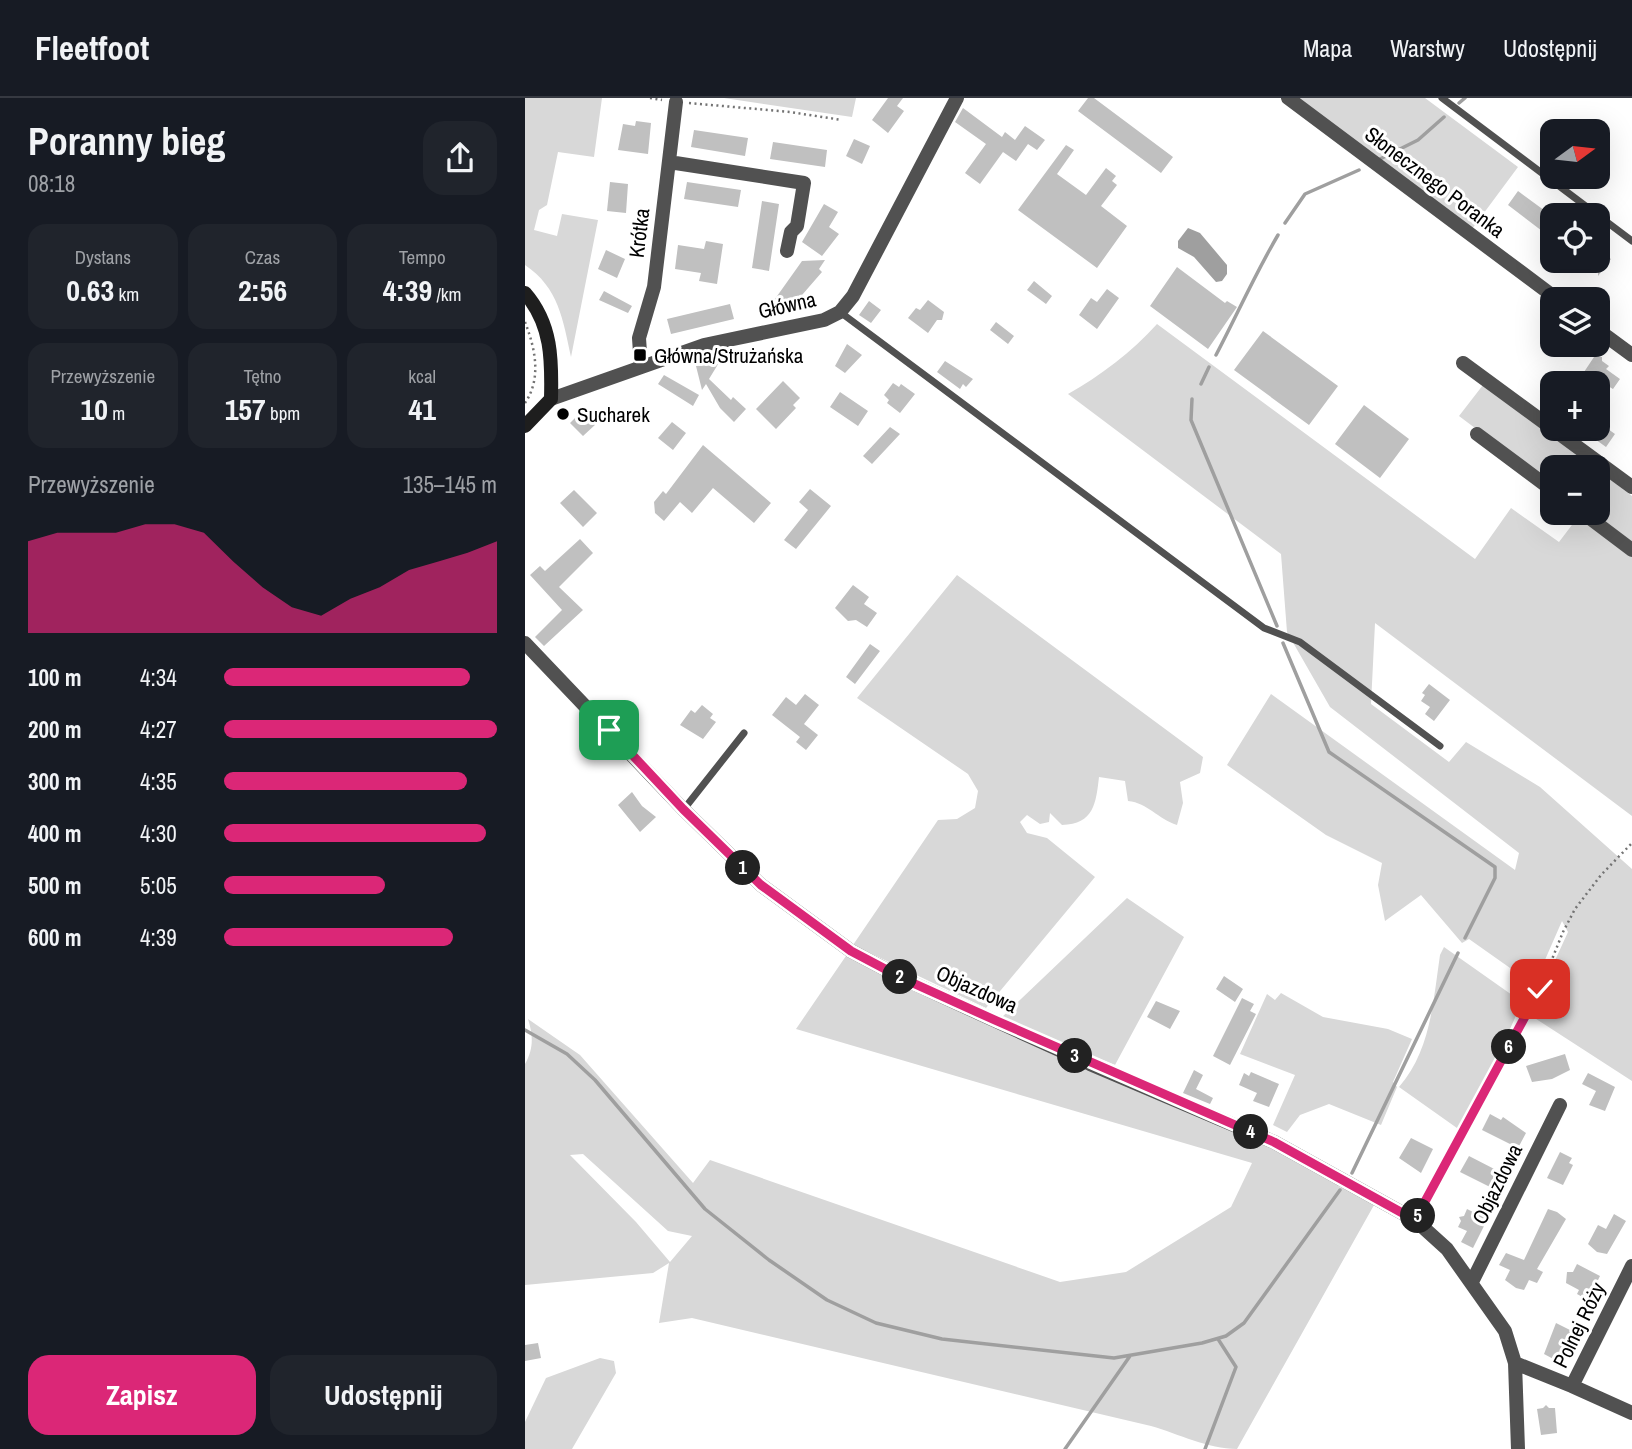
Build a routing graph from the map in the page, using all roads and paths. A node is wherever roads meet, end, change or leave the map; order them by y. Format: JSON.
{"nodes":[{"id":1,"x":957,"y":98,"type":"edge"},
{"id":2,"x":1288,"y":98,"type":"edge"},
{"id":3,"x":1443,"y":98,"type":"edge"},
{"id":4,"x":676,"y":102,"type":"joint"},
{"id":5,"x":842,"y":120,"type":"dead end"},
{"id":6,"x":669,"y":162,"type":"junction"},
{"id":7,"x":1632,"y":241,"type":"edge"},
{"id":8,"x":787,"y":251,"type":"dead end"},
{"id":9,"x":1541,"y":287,"type":"edge"},
{"id":10,"x":525,"y":293,"type":"edge"},
{"id":11,"x":840,"y":312,"type":"junction"},
{"id":12,"x":525,"y":322,"type":"edge"},
{"id":13,"x":1610,"y":339,"type":"edge"},
{"id":14,"x":1632,"y":355,"type":"edge"},
{"id":15,"x":1463,"y":363,"type":"dead end"},
{"id":16,"x":641,"y":367,"type":"junction"},
{"id":17,"x":551,"y":399,"type":"junction"},
{"id":18,"x":525,"y":403,"type":"edge"},
{"id":19,"x":525,"y":426,"type":"edge"},
{"id":20,"x":1477,"y":434,"type":"dead end"},
{"id":21,"x":1540,"y":481,"type":"edge"},
{"id":22,"x":1632,"y":488,"type":"edge"},
{"id":23,"x":1599,"y":525,"type":"edge"},
{"id":24,"x":1632,"y":550,"type":"edge"},
{"id":25,"x":525,"y":643,"type":"edge"},
{"id":26,"x":744,"y":733,"type":"dead end"},
{"id":27,"x":1440,"y":746,"type":"dead end"},
{"id":28,"x":683,"y":809,"type":"junction"},
{"id":29,"x":1632,"y":844,"type":"edge"},
{"id":30,"x":1560,"y":1105,"type":"dead end"},
{"id":31,"x":1444,"y":1169,"type":"joint"},
{"id":32,"x":1415,"y":1220,"type":"junction"},
{"id":33,"x":1632,"y":1266,"type":"edge"},
{"id":34,"x":1472,"y":1282,"type":"junction"},
{"id":35,"x":1515,"y":1363,"type":"junction"},
{"id":36,"x":1573,"y":1385,"type":"junction"},
{"id":37,"x":1632,"y":1413,"type":"edge"},
{"id":38,"x":1518,"y":1449,"type":"edge"}],
"edges":[{"from":1,"to":11,"type":"street","name":"Główna"},
{"from":2,"to":9,"type":"street","name":"Słonecznego Poranka"},
{"from":3,"to":7,"type":"lane"},
{"from":4,"to":5,"type":"path"},
{"from":4,"to":6,"type":"street","name":"Krótka"},
{"from":6,"to":8,"type":"street"},
{"from":6,"to":16,"type":"street","name":"Krótka"},
{"from":10,"to":17,"type":"main road"},
{"from":11,"to":16,"type":"street","name":"Główna"},
{"from":11,"to":27,"type":"lane"},
{"from":12,"to":18,"type":"path"},
{"from":13,"to":14,"type":"street"},
{"from":15,"to":22,"type":"street"},
{"from":16,"to":17,"type":"street","name":"Główna"},
{"from":17,"to":19,"type":"main road"},
{"from":20,"to":21,"type":"street"},
{"from":23,"to":24,"type":"street"},
{"from":25,"to":28,"type":"street","name":"Objazdowa"},
{"from":26,"to":28,"type":"lane"},
{"from":28,"to":32,"type":"street","name":"Objazdowa"},
{"from":29,"to":31,"type":"path"},
{"from":30,"to":34,"type":"street","name":"Objazdowa"},
{"from":31,"to":32,"type":"lane"},
{"from":32,"to":34,"type":"street","name":"Objazdowa"},
{"from":33,"to":36,"type":"street","name":"Polnej Róży"},
{"from":34,"to":35,"type":"street","name":"Objazdowa"},
{"from":35,"to":36,"type":"street","name":"Polnej Róży"},
{"from":35,"to":38,"type":"street","name":"Objazdowa"},
{"from":36,"to":37,"type":"street"}]}
